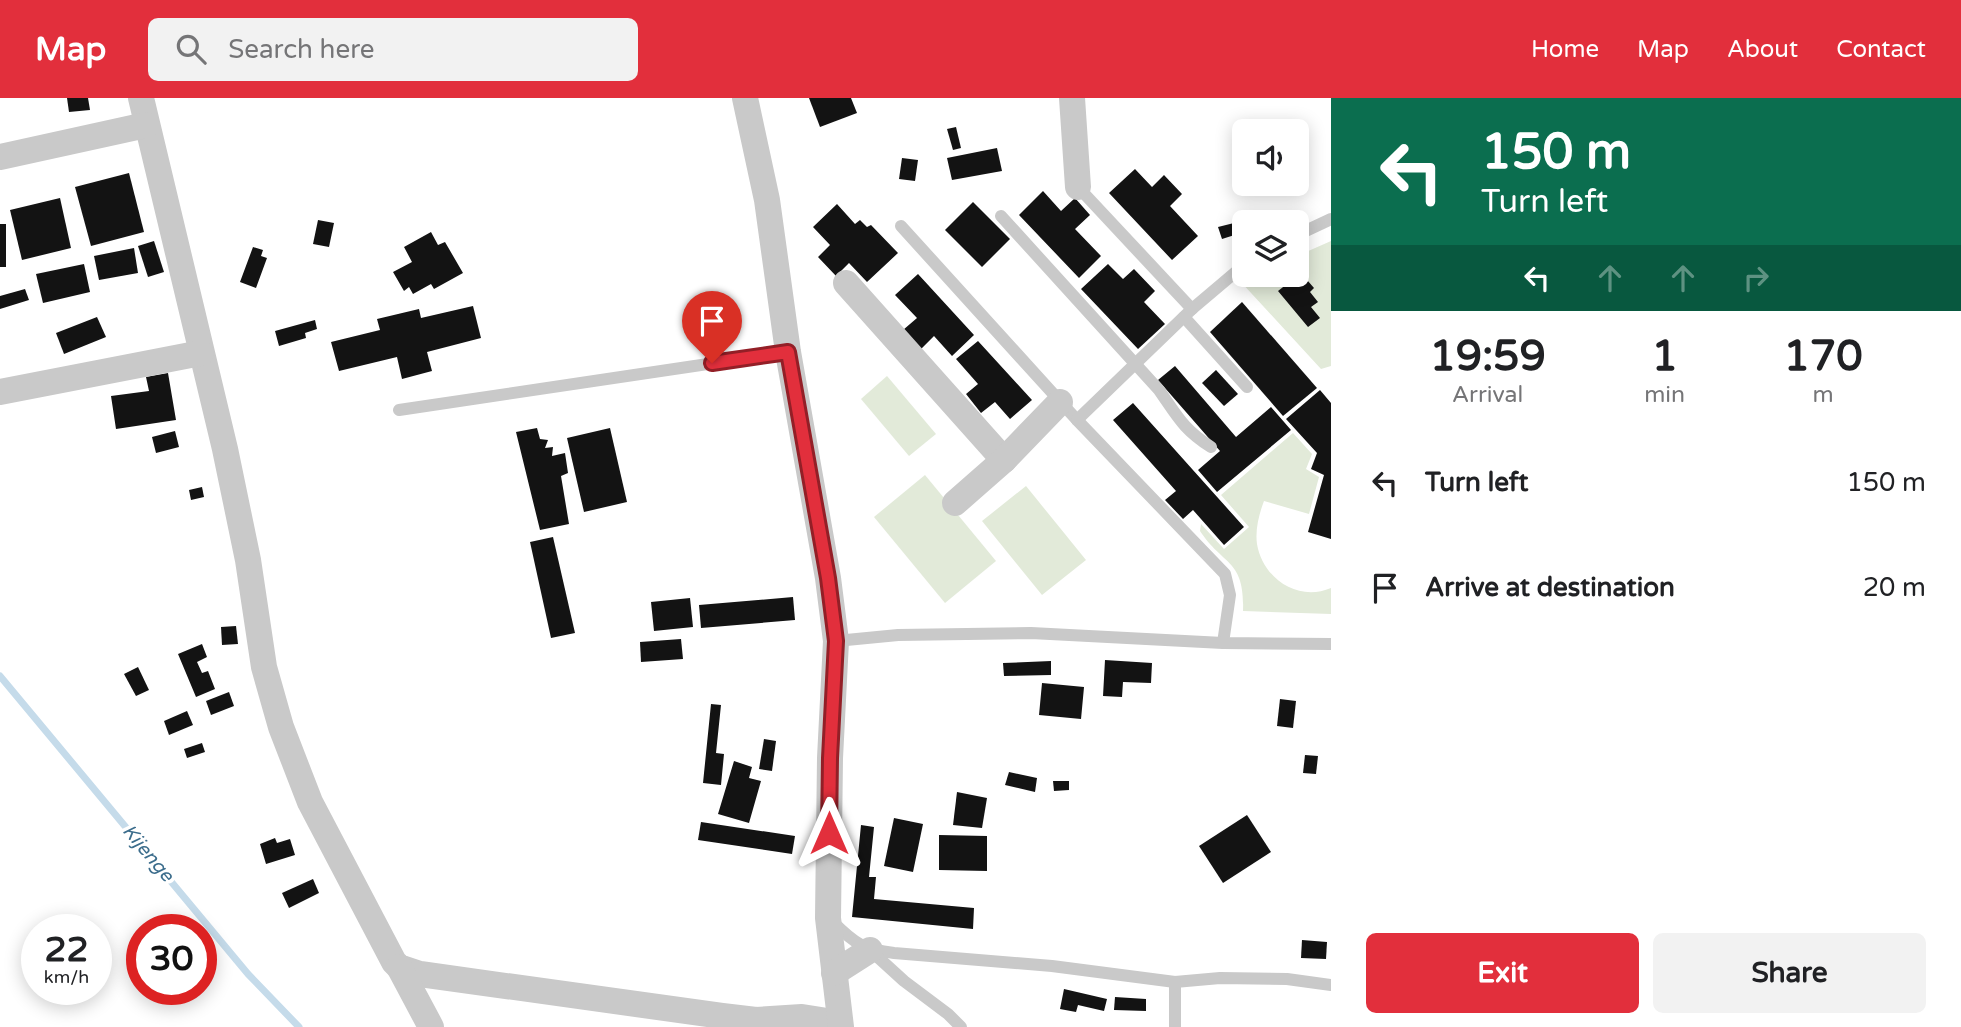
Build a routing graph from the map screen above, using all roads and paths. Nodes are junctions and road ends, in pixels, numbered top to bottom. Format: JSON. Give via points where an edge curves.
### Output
{"nodes":[{"id":1,"x":141,"y":98,"type":"edge"},
{"id":2,"x":745,"y":98,"type":"edge"},
{"id":3,"x":1072,"y":98,"type":"edge"},
{"id":4,"x":146,"y":125,"type":"junction"},
{"id":5,"x":0,"y":157,"type":"edge"},
{"id":6,"x":1078,"y":187,"type":"joint"},
{"id":7,"x":1001,"y":216,"type":"dead end"},
{"id":8,"x":1331,"y":219,"type":"edge"},
{"id":9,"x":901,"y":226,"type":"dead end"},
{"id":10,"x":1309,"y":229,"type":"edge"},
{"id":11,"x":1232,"y":275,"type":"edge"},
{"id":12,"x":846,"y":283,"type":"dead end"},
{"id":13,"x":1188,"y":313,"type":"junction"},
{"id":14,"x":788,"y":352,"type":"junction"},
{"id":15,"x":201,"y":353,"type":"junction"},
{"id":16,"x":1135,"y":365,"type":"junction"},
{"id":17,"x":1247,"y":387,"type":"dead end"},
{"id":18,"x":0,"y":392,"type":"edge"},
{"id":19,"x":399,"y":410,"type":"dead end"},
{"id":20,"x":1068,"y":411,"type":"junction"},
{"id":21,"x":1211,"y":447,"type":"dead end"},
{"id":22,"x":1004,"y":460,"type":"junction"},
{"id":23,"x":956,"y":503,"type":"dead end"},
{"id":24,"x":836,"y":641,"type":"junction"},
{"id":25,"x":1223,"y":643,"type":"junction"},
{"id":26,"x":1331,"y":644,"type":"edge"},
{"id":27,"x":828,"y":918,"type":"junction"},
{"id":28,"x":870,"y":950,"type":"junction"},
{"id":29,"x":399,"y":967,"type":"junction"},
{"id":30,"x":834,"y":973,"type":"junction"},
{"id":31,"x":1175,"y":982,"type":"junction"},
{"id":32,"x":1331,"y":985,"type":"edge"},
{"id":33,"x":841,"y":1025,"type":"edge"},
{"id":34,"x":431,"y":1027,"type":"edge"},
{"id":35,"x":961,"y":1027,"type":"edge"},
{"id":36,"x":1175,"y":1027,"type":"edge"}],
"edges":[{"from":1,"to":4,"type":"street"},
{"from":2,"to":14,"type":"street","via":[[767,200]]},
{"from":3,"to":6,"type":"street"},
{"from":4,"to":5,"type":"street"},
{"from":4,"to":15,"type":"street"},
{"from":6,"to":13,"type":"lane"},
{"from":7,"to":16,"type":"lane"},
{"from":8,"to":10,"type":"lane"},
{"from":9,"to":20,"type":"lane"},
{"from":11,"to":13,"type":"lane"},
{"from":12,"to":22,"type":"street"},
{"from":13,"to":16,"type":"lane"},
{"from":13,"to":17,"type":"lane"},
{"from":14,"to":19,"type":"lane"},
{"from":14,"to":24,"type":"street"},
{"from":15,"to":18,"type":"street"},
{"from":15,"to":29,"type":"street","via":[[248,561],[264,667],[281,727],[310,802]]},
{"from":16,"to":20,"type":"lane"},
{"from":16,"to":21,"type":"lane","via":[[1159,390],[1180,423]]},
{"from":20,"to":22,"type":"street"},
{"from":20,"to":25,"type":"lane","via":[[1225,574],[1230,595]]},
{"from":22,"to":23,"type":"street"},
{"from":24,"to":25,"type":"lane","via":[[1031,633]]},
{"from":24,"to":27,"type":"street"},
{"from":25,"to":26,"type":"lane"},
{"from":27,"to":28,"type":"lane"},
{"from":27,"to":30,"type":"street"},
{"from":28,"to":30,"type":"street"},
{"from":28,"to":31,"type":"lane"},
{"from":28,"to":35,"type":"lane"},
{"from":29,"to":33,"type":"street","via":[[420,974],[722,1016],[757,1020],[802,1017]]},
{"from":29,"to":34,"type":"street"},
{"from":30,"to":33,"type":"street"},
{"from":31,"to":32,"type":"lane","via":[[1247,978]]},
{"from":31,"to":36,"type":"lane"}]}
